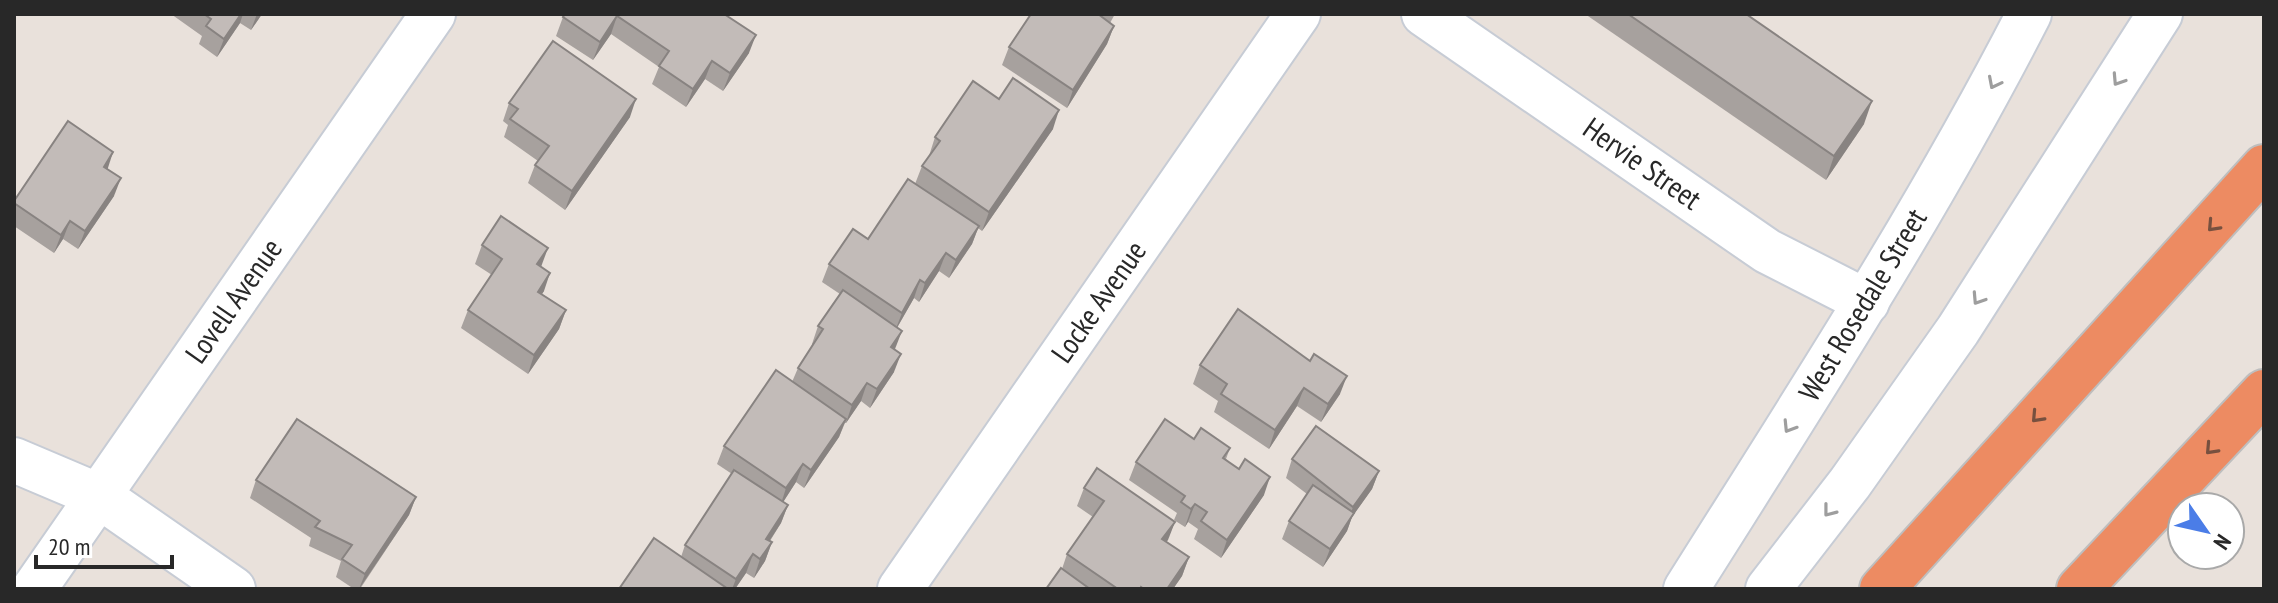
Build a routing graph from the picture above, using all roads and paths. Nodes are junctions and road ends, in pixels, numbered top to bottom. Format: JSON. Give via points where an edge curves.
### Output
{"nodes":[{"id":1,"x":433,"y":14,"type":"edge"},
{"id":2,"x":1298,"y":14,"type":"edge"},
{"id":3,"x":1424,"y":14,"type":"edge"},
{"id":4,"x":2029,"y":14,"type":"edge"},
{"id":5,"x":2160,"y":14,"type":"edge"},
{"id":6,"x":2264,"y":167,"type":"edge"},
{"id":7,"x":1867,"y":302,"type":"junction"},
{"id":8,"x":2264,"y":392,"type":"edge"},
{"id":9,"x":14,"y":460,"type":"edge"},
{"id":10,"x":99,"y":496,"type":"junction"},
{"id":11,"x":34,"y":589,"type":"edge"},
{"id":12,"x":233,"y":589,"type":"edge"},
{"id":13,"x":900,"y":589,"type":"edge"},
{"id":14,"x":1686,"y":589,"type":"edge"},
{"id":15,"x":1768,"y":589,"type":"edge"},
{"id":16,"x":1882,"y":589,"type":"edge"},
{"id":17,"x":2079,"y":589,"type":"edge"}],
"edges":[{"from":1,"to":10,"type":"street","name":"Lovell Avenue"},
{"from":2,"to":13,"type":"street","name":"Locke Avenue"},
{"from":3,"to":7,"type":"street","name":"Hervie Street","via":[[1767,251]]},
{"from":4,"to":7,"type":"street","name":"West Rosedale Street","one_way":true,"via":[[1973,124]]},
{"from":5,"to":15,"type":"street","one_way":true,"via":[[1958,330]]},
{"from":6,"to":16,"type":"highway","one_way":true},
{"from":7,"to":14,"type":"street","name":"West Rosedale Street","one_way":true},
{"from":8,"to":17,"type":"highway","one_way":true},
{"from":9,"to":10,"type":"street"},
{"from":10,"to":11,"type":"street","name":"Lovell Avenue"},
{"from":10,"to":12,"type":"street"}]}
